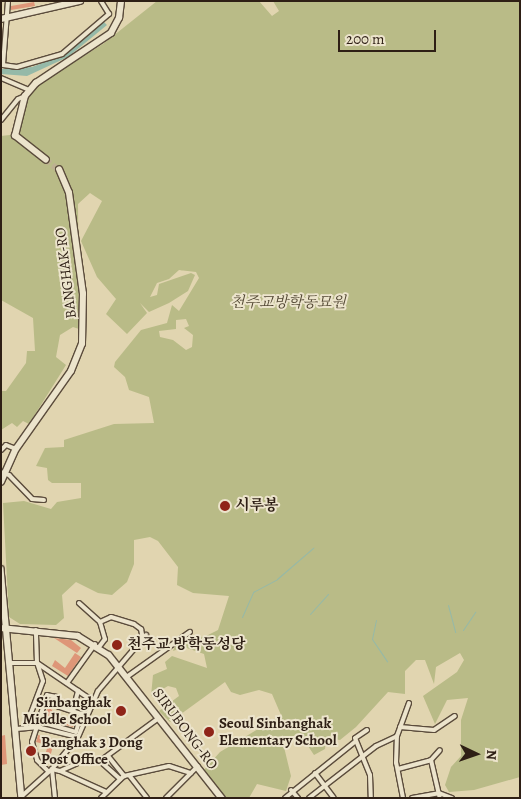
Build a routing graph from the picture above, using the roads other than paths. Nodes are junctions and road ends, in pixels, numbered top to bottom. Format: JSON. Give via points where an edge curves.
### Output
{"nodes":[{"id":1,"x":8,"y":1,"type":"edge"},
{"id":2,"x":51,"y":1,"type":"edge"},
{"id":3,"x":80,"y":1,"type":"edge"},
{"id":4,"x":101,"y":1,"type":"edge"},
{"id":5,"x":121,"y":1,"type":"edge"},
{"id":6,"x":49,"y":10,"type":"junction"},
{"id":7,"x":9,"y":17,"type":"junction"},
{"id":8,"x":1,"y":19,"type":"edge"},
{"id":9,"x":2,"y":65,"type":"edge"},
{"id":10,"x":1,"y":78,"type":"edge"},
{"id":11,"x":27,"y":93,"type":"junction"},
{"id":12,"x":1,"y":120,"type":"edge"},
{"id":13,"x":46,"y":160,"type":"tunnel mouth"},
{"id":14,"x":59,"y":170,"type":"tunnel mouth"},
{"id":15,"x":16,"y":449,"type":"junction"},
{"id":16,"x":1,"y":450,"type":"edge"},
{"id":17,"x":3,"y":472,"type":"edge"},
{"id":18,"x":1,"y":482,"type":"edge"},
{"id":19,"x":44,"y":500,"type":"dead end"},
{"id":20,"x":1,"y":569,"type":"edge"},
{"id":21,"x":79,"y":603,"type":"dead end"},
{"id":22,"x":100,"y":622,"type":"junction"},
{"id":23,"x":1,"y":628,"type":"edge"},
{"id":24,"x":8,"y":628,"type":"junction"},
{"id":25,"x":36,"y":630,"type":"junction"},
{"id":26,"x":190,"y":632,"type":"dead end"},
{"id":27,"x":97,"y":646,"type":"junction"},
{"id":28,"x":12,"y":663,"type":"junction"},
{"id":29,"x":37,"y":663,"type":"junction"},
{"id":30,"x":120,"y":666,"type":"junction"},
{"id":31,"x":128,"y":676,"type":"junction"},
{"id":32,"x":67,"y":683,"type":"junction"},
{"id":33,"x":78,"y":691,"type":"junction"},
{"id":34,"x":92,"y":700,"type":"junction"},
{"id":35,"x":409,"y":703,"type":"dead end"},
{"id":36,"x":73,"y":711,"type":"junction"},
{"id":37,"x":160,"y":716,"type":"junction"},
{"id":38,"x":455,"y":716,"type":"dead end"},
{"id":39,"x":41,"y":722,"type":"junction"},
{"id":40,"x":26,"y":726,"type":"junction"},
{"id":41,"x":38,"y":727,"type":"junction"},
{"id":42,"x":400,"y":727,"type":"junction"},
{"id":43,"x":16,"y":729,"type":"junction"},
{"id":44,"x":367,"y":730,"type":"dead end"},
{"id":45,"x":397,"y":736,"type":"junction"},
{"id":46,"x":78,"y":737,"type":"junction"},
{"id":47,"x":356,"y":741,"type":"junction"},
{"id":48,"x":440,"y":750,"type":"dead end"},
{"id":49,"x":108,"y":756,"type":"junction"},
{"id":50,"x":362,"y":757,"type":"junction"},
{"id":51,"x":431,"y":760,"type":"junction"},
{"id":52,"x":100,"y":761,"type":"junction"},
{"id":53,"x":198,"y":766,"type":"junction"},
{"id":54,"x":398,"y":769,"type":"junction"},
{"id":55,"x":50,"y":770,"type":"junction"},
{"id":56,"x":60,"y":771,"type":"junction"},
{"id":57,"x":191,"y":773,"type":"junction"},
{"id":58,"x":314,"y":773,"type":"junction"},
{"id":59,"x":129,"y":775,"type":"junction"},
{"id":60,"x":122,"y":777,"type":"junction"},
{"id":61,"x":325,"y":786,"type":"junction"},
{"id":62,"x":291,"y":790,"type":"junction"},
{"id":63,"x":106,"y":792,"type":"junction"},
{"id":64,"x":440,"y":796,"type":"edge"},
{"id":65,"x":21,"y":797,"type":"edge"},
{"id":66,"x":55,"y":798,"type":"edge"},
{"id":67,"x":101,"y":798,"type":"edge"},
{"id":68,"x":147,"y":798,"type":"edge"},
{"id":69,"x":166,"y":798,"type":"edge"},
{"id":70,"x":222,"y":798,"type":"edge"},
{"id":71,"x":285,"y":798,"type":"edge"},
{"id":72,"x":298,"y":798,"type":"edge"},
{"id":73,"x":309,"y":798,"type":"edge"},
{"id":74,"x":334,"y":798,"type":"edge"},
{"id":75,"x":371,"y":798,"type":"edge"},
{"id":76,"x":403,"y":798,"type":"edge"},
{"id":77,"x":412,"y":798,"type":"edge"},
{"id":78,"x":452,"y":798,"type":"edge"}],
"edges":[{"from":1,"to":7,"type":"street"},
{"from":2,"to":6,"type":"street"},
{"from":3,"to":6,"type":"main road"},
{"from":4,"to":9,"type":"street","via":[[109,14],[62,54],[24,66]]},
{"from":5,"to":11,"type":"main road","via":[[119,18],[111,33]]},
{"from":6,"to":7,"type":"main road"},
{"from":7,"to":8,"type":"main road"},
{"from":7,"to":9,"type":"street","via":[[4,25]]},
{"from":10,"to":11,"type":"street"},
{"from":11,"to":12,"type":"street"},
{"from":11,"to":13,"type":"main road","via":[[15,136]]},
{"from":14,"to":15,"type":"main road","name":"BANGHAK-RO","via":[[69,193],[83,294],[82,344],[71,371]]},
{"from":15,"to":16,"type":"street","via":[[6,445]]},
{"from":15,"to":17,"type":"main road","name":"BANGHAK-RO"},
{"from":17,"to":18,"type":"main road","name":"BANGHAK-RO"},
{"from":17,"to":19,"type":"street","via":[[32,499]]},
{"from":20,"to":24,"type":"main road"},
{"from":21,"to":22,"type":"street"},
{"from":22,"to":27,"type":"street","via":[[105,639]]},
{"from":22,"to":30,"type":"street","via":[[111,617],[141,629],[144,637]]},
{"from":23,"to":24,"type":"main road","name":"SIRUBONG-RO"},
{"from":24,"to":25,"type":"main road","name":"SIRUBONG-RO"},
{"from":24,"to":28,"type":"main road"},
{"from":25,"to":27,"type":"main road","name":"SIRUBONG-RO","via":[[78,636]]},
{"from":25,"to":29,"type":"street"},
{"from":26,"to":31,"type":"street"},
{"from":27,"to":30,"type":"main road","name":"SIRUBONG-RO"},
{"from":27,"to":32,"type":"street"},
{"from":28,"to":29,"type":"street"},
{"from":28,"to":43,"type":"main road"},
{"from":29,"to":32,"type":"street"},
{"from":29,"to":40,"type":"street","via":[[42,690]]},
{"from":30,"to":31,"type":"main road","name":"SIRUBONG-RO"},
{"from":30,"to":34,"type":"street"},
{"from":31,"to":37,"type":"main road","name":"SIRUBONG-RO"},
{"from":32,"to":33,"type":"street"},
{"from":33,"to":34,"type":"street"},
{"from":33,"to":36,"type":"street"},
{"from":34,"to":46,"type":"street"},
{"from":35,"to":42,"type":"street"},
{"from":36,"to":39,"type":"street","via":[[59,707],[57,697],[47,695]]},
{"from":36,"to":39,"type":"street","via":[[82,714],[76,732]]},
{"from":37,"to":49,"type":"street"},
{"from":37,"to":53,"type":"main road","name":"SIRUBONG-RO"},
{"from":38,"to":42,"type":"street","via":[[434,730]]},
{"from":39,"to":41,"type":"street"},
{"from":40,"to":41,"type":"street"},
{"from":40,"to":43,"type":"street"},
{"from":41,"to":46,"type":"street"},
{"from":41,"to":55,"type":"street","via":[[32,742],[37,760]]},
{"from":42,"to":45,"type":"street"},
{"from":43,"to":65,"type":"main road"},
{"from":44,"to":47,"type":"street","via":[[356,735]]},
{"from":45,"to":50,"type":"street"},
{"from":45,"to":54,"type":"street"},
{"from":46,"to":55,"type":"street"},
{"from":47,"to":50,"type":"street"},
{"from":47,"to":58,"type":"street","via":[[349,750]]},
{"from":48,"to":51,"type":"street"},
{"from":49,"to":52,"type":"street"},
{"from":49,"to":60,"type":"street"},
{"from":50,"to":61,"type":"street"},
{"from":50,"to":75,"type":"street","via":[[372,785]]},
{"from":51,"to":54,"type":"street"},
{"from":51,"to":64,"type":"street"},
{"from":52,"to":56,"type":"street","via":[[89,758]]},
{"from":52,"to":60,"type":"street"},
{"from":53,"to":57,"type":"street"},
{"from":53,"to":70,"type":"main road","name":"SIRUBONG-RO"},
{"from":54,"to":76,"type":"street"},
{"from":55,"to":56,"type":"street"},
{"from":55,"to":65,"type":"street"},
{"from":55,"to":66,"type":"street"},
{"from":56,"to":63,"type":"street"},
{"from":57,"to":59,"type":"street","via":[[169,766]]},
{"from":57,"to":69,"type":"street"},
{"from":58,"to":61,"type":"street"},
{"from":58,"to":62,"type":"street"},
{"from":59,"to":60,"type":"street"},
{"from":59,"to":68,"type":"street"},
{"from":60,"to":63,"type":"street"},
{"from":61,"to":73,"type":"street"},
{"from":61,"to":74,"type":"street"},
{"from":62,"to":71,"type":"street"},
{"from":62,"to":72,"type":"street"},
{"from":63,"to":67,"type":"street"},
{"from":64,"to":77,"type":"street"},
{"from":64,"to":78,"type":"street"}]}
